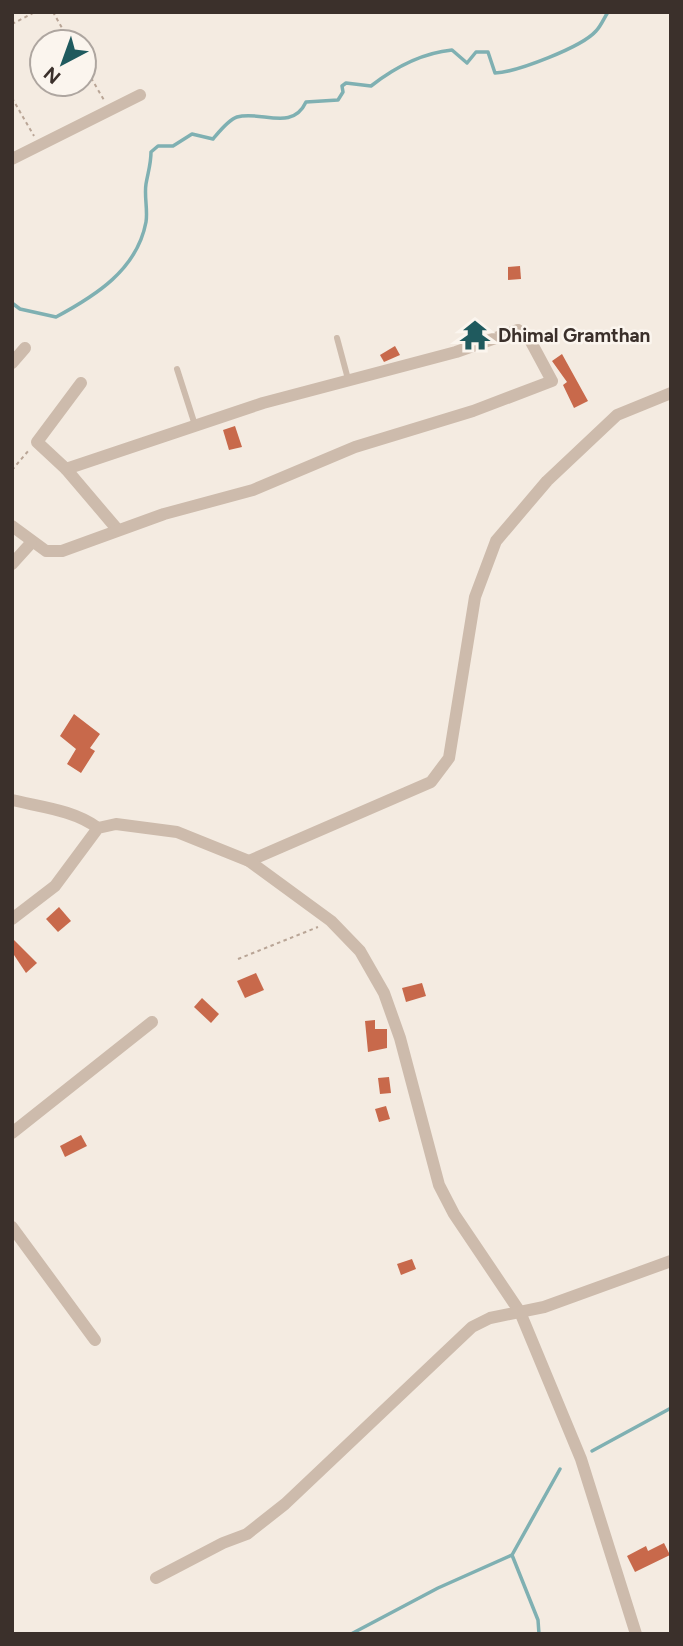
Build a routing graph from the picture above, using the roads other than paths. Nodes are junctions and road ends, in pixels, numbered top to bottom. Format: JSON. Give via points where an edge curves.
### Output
{"nodes":[{"id":1,"x":140,"y":95,"type":"dead end"},
{"id":2,"x":12,"y":159,"type":"edge"},
{"id":3,"x":337,"y":338,"type":"dead end"},
{"id":4,"x":25,"y":348,"type":"dead end"},
{"id":5,"x":12,"y":363,"type":"edge"},
{"id":6,"x":177,"y":369,"type":"dead end"},
{"id":7,"x":349,"y":381,"type":"junction"},
{"id":8,"x":81,"y":383,"type":"dead end"},
{"id":9,"x":671,"y":393,"type":"edge"},
{"id":10,"x":195,"y":425,"type":"junction"},
{"id":11,"x":66,"y":469,"type":"junction"},
{"id":12,"x":12,"y":526,"type":"edge"},
{"id":13,"x":117,"y":530,"type":"junction"},
{"id":14,"x":31,"y":543,"type":"junction"},
{"id":15,"x":12,"y":564,"type":"edge"},
{"id":16,"x":12,"y":800,"type":"edge"},
{"id":17,"x":98,"y":828,"type":"junction"},
{"id":18,"x":249,"y":861,"type":"junction"},
{"id":19,"x":12,"y":919,"type":"edge"},
{"id":20,"x":152,"y":1022,"type":"dead end"},
{"id":21,"x":12,"y":1133,"type":"edge"},
{"id":22,"x":12,"y":1227,"type":"edge"},
{"id":23,"x":671,"y":1261,"type":"edge"},
{"id":24,"x":520,"y":1312,"type":"junction"},
{"id":25,"x":95,"y":1340,"type":"dead end"},
{"id":26,"x":156,"y":1578,"type":"dead end"},
{"id":27,"x":636,"y":1634,"type":"edge"}],
"edges":[{"from":1,"to":2,"type":"street"},
{"from":3,"to":7,"type":"lane"},
{"from":4,"to":5,"type":"street"},
{"from":6,"to":10,"type":"lane"},
{"from":7,"to":10,"type":"street"},
{"from":7,"to":13,"type":"street","via":[[519,330],[530,340],[552,381],[355,447],[253,491]]},
{"from":8,"to":11,"type":"street","via":[[37,442]]},
{"from":9,"to":18,"type":"street","via":[[617,415],[565,463],[496,541],[475,597],[450,758],[431,782]]},
{"from":10,"to":11,"type":"street"},
{"from":11,"to":13,"type":"street"},
{"from":12,"to":14,"type":"street"},
{"from":13,"to":14,"type":"street","via":[[62,551],[46,551]]},
{"from":14,"to":15,"type":"street"},
{"from":16,"to":17,"type":"street","via":[[65,812]]},
{"from":17,"to":18,"type":"street","via":[[116,824],[177,832]]},
{"from":17,"to":19,"type":"street","via":[[55,886]]},
{"from":18,"to":24,"type":"street","via":[[331,921],[360,951],[384,993],[412,1074],[439,1185]]},
{"from":20,"to":21,"type":"street"},
{"from":22,"to":25,"type":"street"},
{"from":23,"to":24,"type":"street"},
{"from":24,"to":26,"type":"street","via":[[472,1327],[285,1504],[247,1534]]},
{"from":24,"to":27,"type":"street","via":[[581,1460]]}]}
